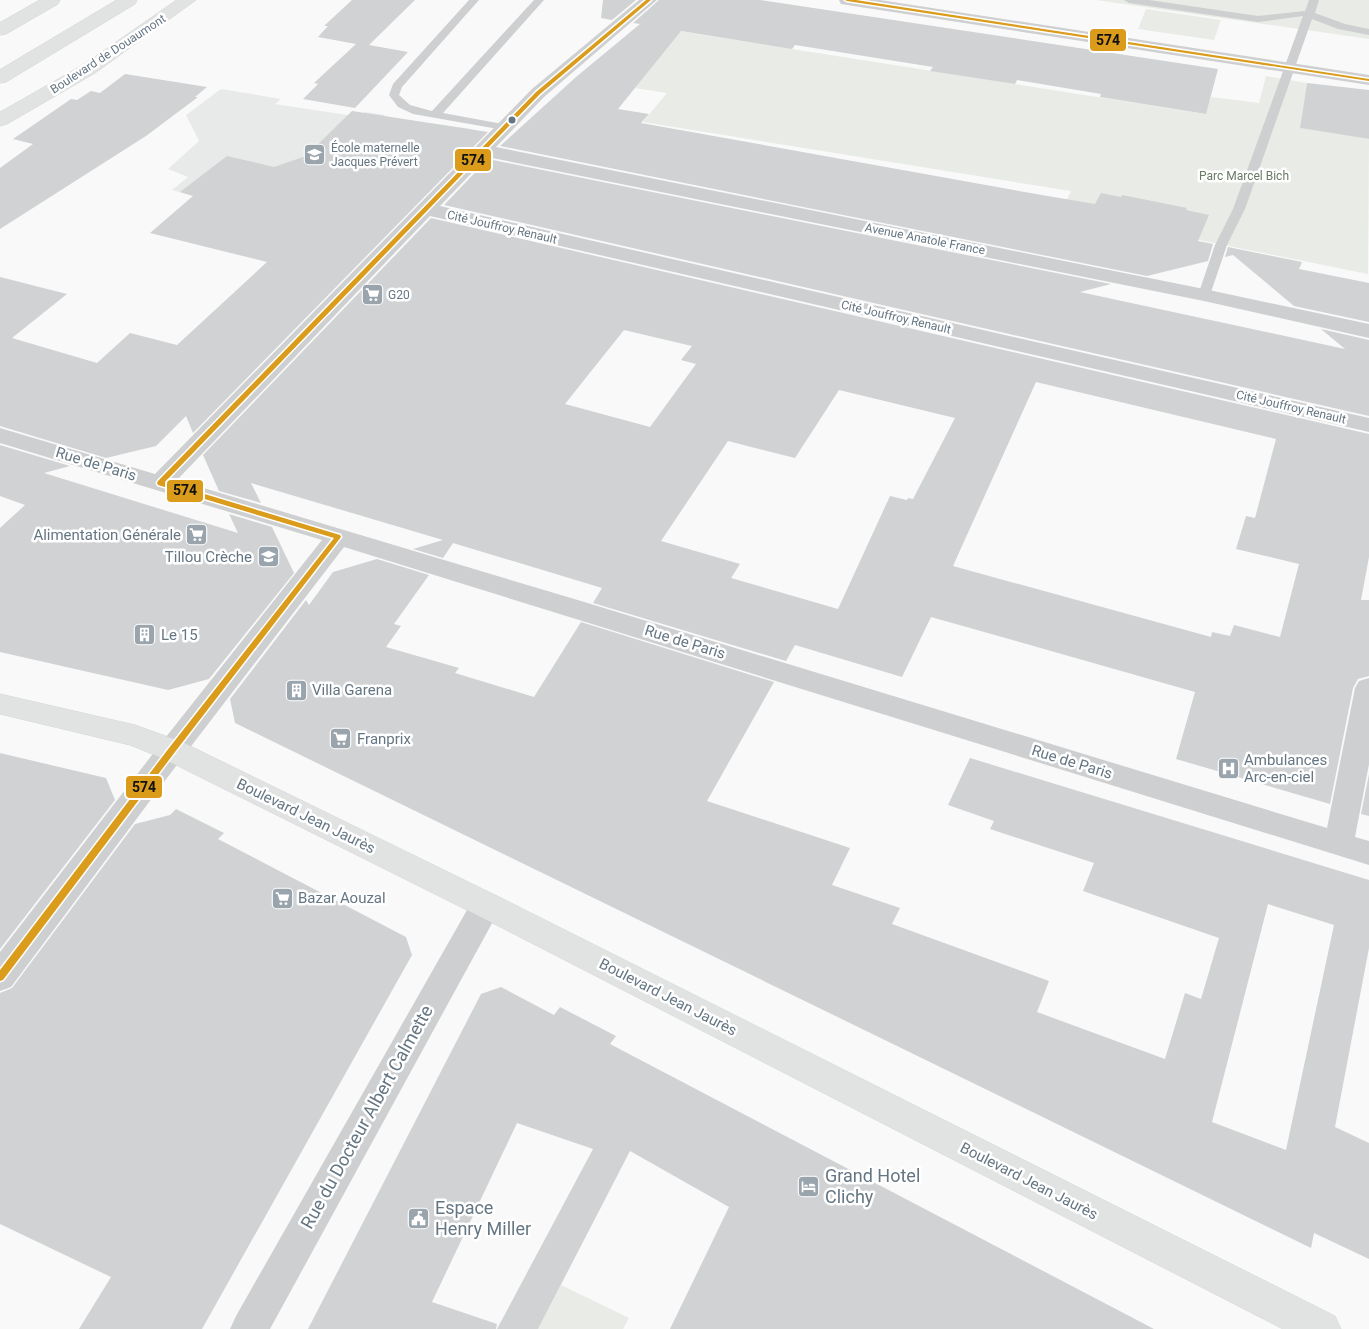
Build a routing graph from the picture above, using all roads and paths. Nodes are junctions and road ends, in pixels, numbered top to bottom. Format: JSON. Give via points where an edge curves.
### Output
{"nodes":[{"id":1,"x":52,"y":0,"type":"edge"},
{"id":2,"x":129,"y":0,"type":"edge"},
{"id":3,"x":188,"y":0,"type":"edge"},
{"id":4,"x":474,"y":0,"type":"edge"},
{"id":5,"x":539,"y":0,"type":"edge"},
{"id":6,"x":649,"y":0,"type":"edge"},
{"id":7,"x":847,"y":0,"type":"edge"},
{"id":8,"x":1129,"y":0,"type":"edge"},
{"id":9,"x":1314,"y":0,"type":"edge"},
{"id":10,"x":1309,"y":14,"type":"junction"},
{"id":11,"x":2,"y":29,"type":"edge"},
{"id":12,"x":1369,"y":32,"type":"edge"},
{"id":13,"x":1290,"y":68,"type":"junction"},
{"id":14,"x":0,"y":78,"type":"edge"},
{"id":15,"x":1369,"y":80,"type":"edge"},
{"id":16,"x":434,"y":116,"type":"junction"},
{"id":17,"x":0,"y":120,"type":"edge"},
{"id":18,"x":504,"y":127,"type":"junction"},
{"id":19,"x":482,"y":150,"type":"junction"},
{"id":20,"x":424,"y":208,"type":"junction"},
{"id":21,"x":1204,"y":295,"type":"junction"},
{"id":22,"x":1369,"y":331,"type":"edge"},
{"id":23,"x":1369,"y":425,"type":"edge"},
{"id":24,"x":0,"y":435,"type":"edge"},
{"id":25,"x":160,"y":483,"type":"junction"},
{"id":26,"x":338,"y":536,"type":"junction"},
{"id":27,"x":1369,"y":688,"type":"edge"},
{"id":28,"x":0,"y":704,"type":"edge"},
{"id":29,"x":172,"y":750,"type":"junction"},
{"id":30,"x":1339,"y":844,"type":"junction"},
{"id":31,"x":1369,"y":854,"type":"edge"},
{"id":32,"x":486,"y":905,"type":"junction"},
{"id":33,"x":0,"y":977,"type":"edge"},
{"id":34,"x":248,"y":1329,"type":"edge"},
{"id":35,"x":1322,"y":1329,"type":"edge"}],
"edges":[{"from":1,"to":11,"type":"main road"},
{"from":2,"to":14,"type":"main road"},
{"from":3,"to":17,"type":"main road","name":"Boulevard de Douaumont","via":[[89,69]]},
{"from":4,"to":16,"type":"lane","via":[[396,86],[394,95],[398,104],[411,111]]},
{"from":5,"to":16,"type":"lane"},
{"from":6,"to":18,"type":"street","via":[[538,93]]},
{"from":7,"to":13,"type":"street"},
{"from":8,"to":10,"type":"lane","via":[[1258,18]]},
{"from":9,"to":10,"type":"lane"},
{"from":10,"to":12,"type":"lane","via":[[1342,27]]},
{"from":10,"to":13,"type":"lane"},
{"from":13,"to":15,"type":"street"},
{"from":13,"to":21,"type":"lane"},
{"from":16,"to":18,"type":"lane"},
{"from":18,"to":19,"type":"street"},
{"from":19,"to":20,"type":"street"},
{"from":19,"to":21,"type":"street","name":"Avenue Anatole France"},
{"from":20,"to":23,"type":"street","name":"Cité Jouffroy Renault"},
{"from":20,"to":25,"type":"street"},
{"from":21,"to":22,"type":"street","name":"Avenue Anatole France"},
{"from":24,"to":25,"type":"street","name":"Rue de Paris"},
{"from":25,"to":26,"type":"street","name":"Rue de Paris"},
{"from":26,"to":29,"type":"street"},
{"from":26,"to":30,"type":"street","name":"Rue de Paris"},
{"from":27,"to":30,"type":"street"},
{"from":28,"to":29,"type":"main road","name":"Boulevard Jean Jaurès","via":[[135,736]]},
{"from":29,"to":32,"type":"main road","name":"Boulevard Jean Jaurès"},
{"from":29,"to":33,"type":"street"},
{"from":30,"to":31,"type":"street","name":"Rue de Paris"},
{"from":32,"to":34,"type":"street","name":"Rue du Docteur Albert Calmette"},
{"from":32,"to":35,"type":"main road","name":"Boulevard Jean Jaurès"}]}
